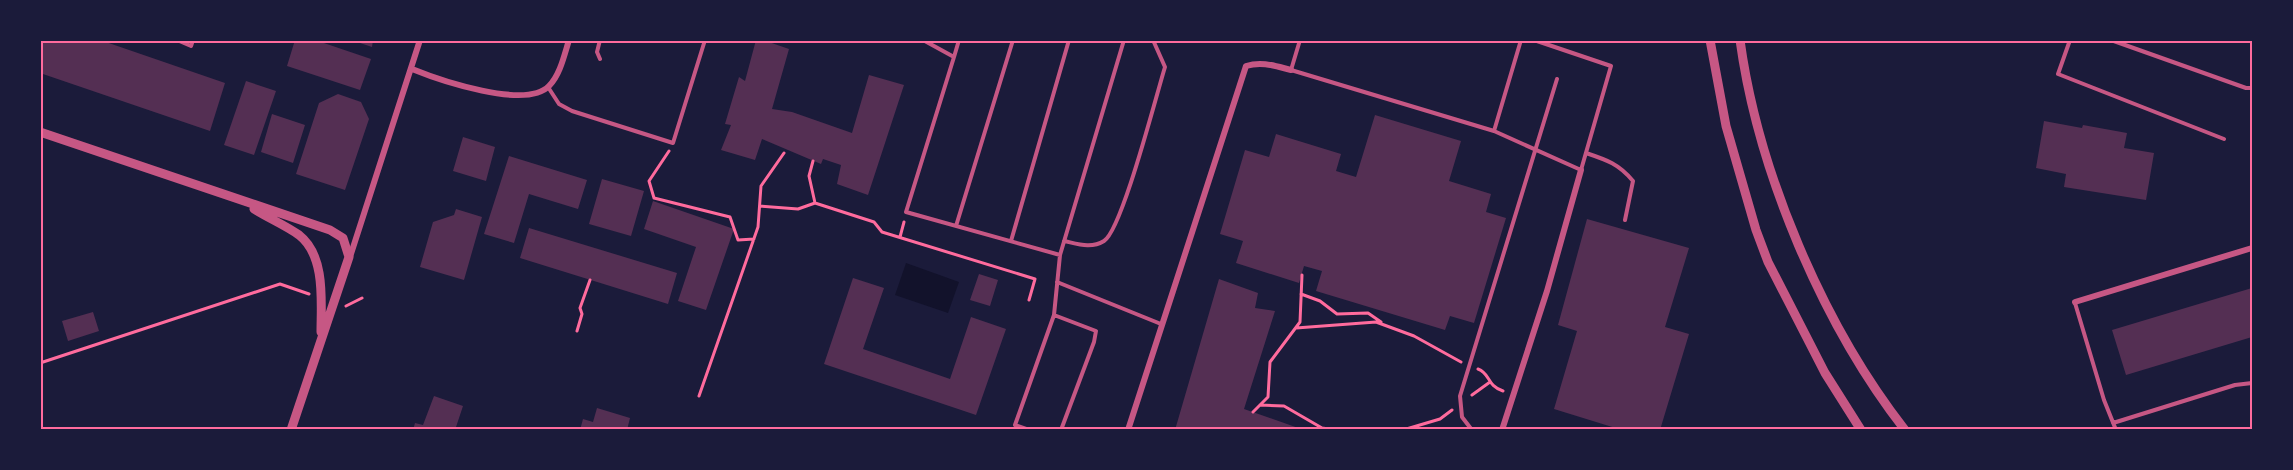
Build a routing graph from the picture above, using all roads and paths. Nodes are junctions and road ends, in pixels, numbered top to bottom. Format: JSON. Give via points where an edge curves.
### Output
{"nodes":[{"id":1,"x":177,"y":40,"type":"edge"},
{"id":2,"x":193,"y":40,"type":"edge"},
{"id":3,"x":420,"y":40,"type":"edge"},
{"id":4,"x":570,"y":40,"type":"edge"},
{"id":5,"x":600,"y":40,"type":"edge"},
{"id":6,"x":705,"y":40,"type":"edge"},
{"id":7,"x":923,"y":40,"type":"edge"},
{"id":8,"x":959,"y":40,"type":"edge"},
{"id":9,"x":1013,"y":40,"type":"edge"},
{"id":10,"x":1069,"y":40,"type":"edge"},
{"id":11,"x":1124,"y":40,"type":"edge"},
{"id":12,"x":1153,"y":40,"type":"edge"},
{"id":13,"x":1300,"y":40,"type":"edge"},
{"id":14,"x":1521,"y":40,"type":"edge"},
{"id":15,"x":1534,"y":40,"type":"edge"},
{"id":16,"x":1710,"y":40,"type":"edge"},
{"id":17,"x":1740,"y":40,"type":"edge"},
{"id":18,"x":2070,"y":40,"type":"edge"},
{"id":19,"x":2111,"y":40,"type":"edge"},
{"id":20,"x":954,"y":57,"type":"junction"},
{"id":21,"x":600,"y":59,"type":"dead end"},
{"id":22,"x":412,"y":69,"type":"junction"},
{"id":23,"x":1291,"y":70,"type":"junction"},
{"id":24,"x":1557,"y":79,"type":"dead end"},
{"id":25,"x":548,"y":87,"type":"junction"},
{"id":26,"x":2253,"y":88,"type":"edge"},
{"id":27,"x":1494,"y":131,"type":"junction"},
{"id":28,"x":40,"y":132,"type":"edge"},
{"id":29,"x":2224,"y":139,"type":"dead end"},
{"id":30,"x":673,"y":143,"type":"junction"},
{"id":31,"x":1534,"y":149,"type":"junction"},
{"id":32,"x":784,"y":153,"type":"dead end"},
{"id":33,"x":1586,"y":153,"type":"junction"},
{"id":34,"x":813,"y":161,"type":"dead end"},
{"id":35,"x":1581,"y":170,"type":"junction"},
{"id":36,"x":236,"y":199,"type":"junction"},
{"id":37,"x":815,"y":203,"type":"junction"},
{"id":38,"x":760,"y":206,"type":"junction"},
{"id":39,"x":906,"y":212,"type":"junction"},
{"id":40,"x":1625,"y":220,"type":"dead end"},
{"id":41,"x":956,"y":226,"type":"junction"},
{"id":42,"x":900,"y":237,"type":"junction"},
{"id":43,"x":754,"y":239,"type":"junction"},
{"id":44,"x":1011,"y":241,"type":"junction"},
{"id":45,"x":1064,"y":241,"type":"junction"},
{"id":46,"x":2253,"y":248,"type":"edge"},
{"id":47,"x":1060,"y":255,"type":"junction"},
{"id":48,"x":349,"y":257,"type":"junction"},
{"id":49,"x":1302,"y":275,"type":"dead end"},
{"id":50,"x":590,"y":280,"type":"dead end"},
{"id":51,"x":1057,"y":282,"type":"junction"},
{"id":52,"x":1301,"y":294,"type":"junction"},
{"id":53,"x":362,"y":297,"type":"dead end"},
{"id":54,"x":321,"y":298,"type":"junction"},
{"id":55,"x":1029,"y":300,"type":"dead end"},
{"id":56,"x":2075,"y":302,"type":"joint"},
{"id":57,"x":333,"y":303,"type":"junction"},
{"id":58,"x":1054,"y":315,"type":"junction"},
{"id":59,"x":1161,"y":324,"type":"junction"},
{"id":60,"x":1386,"y":326,"type":"junction"},
{"id":61,"x":1296,"y":328,"type":"junction"},
{"id":62,"x":577,"y":331,"type":"dead end"},
{"id":63,"x":321,"y":343,"type":"junction"},
{"id":64,"x":40,"y":363,"type":"edge"},
{"id":65,"x":1470,"y":366,"type":"junction"},
{"id":66,"x":1490,"y":382,"type":"junction"},
{"id":67,"x":2253,"y":383,"type":"edge"},
{"id":68,"x":1513,"y":395,"type":"junction"},
{"id":69,"x":699,"y":396,"type":"dead end"},
{"id":70,"x":1460,"y":404,"type":"junction"},
{"id":71,"x":1260,"y":405,"type":"junction"},
{"id":72,"x":1253,"y":412,"type":"dead end"},
{"id":73,"x":2113,"y":423,"type":"junction"},
{"id":74,"x":291,"y":429,"type":"edge"},
{"id":75,"x":1029,"y":429,"type":"edge"},
{"id":76,"x":1060,"y":429,"type":"edge"},
{"id":77,"x":1128,"y":429,"type":"edge"},
{"id":78,"x":1335,"y":429,"type":"edge"},
{"id":79,"x":1403,"y":429,"type":"edge"},
{"id":80,"x":1472,"y":429,"type":"edge"},
{"id":81,"x":1502,"y":429,"type":"edge"},
{"id":82,"x":1861,"y":429,"type":"edge"},
{"id":83,"x":1905,"y":429,"type":"edge"},
{"id":84,"x":2116,"y":429,"type":"edge"}],
"edges":[{"from":1,"to":2,"type":"lane","via":[[191,46]]},
{"from":3,"to":22,"type":"street"},
{"from":4,"to":25,"type":"street"},
{"from":5,"to":21,"type":"lane"},
{"from":6,"to":30,"type":"lane"},
{"from":7,"to":20,"type":"lane"},
{"from":8,"to":20,"type":"lane"},
{"from":9,"to":41,"type":"lane"},
{"from":10,"to":44,"type":"lane"},
{"from":11,"to":45,"type":"lane"},
{"from":12,"to":45,"type":"lane","via":[[1165,67],[1120,217],[1106,240],[1092,247]]},
{"from":13,"to":23,"type":"lane"},
{"from":14,"to":27,"type":"lane"},
{"from":15,"to":33,"type":"lane","via":[[1611,66]]},
{"from":16,"to":82,"type":"street","via":[[1726,126],[1768,262],[1825,373]]},
{"from":17,"to":83,"type":"street","via":[[1767,163],[1785,212],[1818,287],[1865,373]]},
{"from":18,"to":29,"type":"lane","via":[[2058,74]]},
{"from":19,"to":26,"type":"lane"},
{"from":20,"to":39,"type":"lane"},
{"from":22,"to":25,"type":"street","via":[[474,90],[529,96]]},
{"from":22,"to":48,"type":"street"},
{"from":23,"to":27,"type":"lane"},
{"from":23,"to":59,"type":"street","via":[[1266,63],[1246,66]]},
{"from":24,"to":31,"type":"lane"},
{"from":25,"to":30,"type":"lane","via":[[559,104],[572,111]]},
{"from":27,"to":31,"type":"lane"},
{"from":28,"to":36,"type":"street"},
{"from":30,"to":43,"type":"path","via":[[649,181],[654,198],[730,217],[738,240]]},
{"from":31,"to":35,"type":"lane"},
{"from":31,"to":65,"type":"lane"},
{"from":32,"to":38,"type":"path","via":[[762,186]]},
{"from":33,"to":35,"type":"lane"},
{"from":33,"to":40,"type":"lane","via":[[1624,169],[1633,181]]},
{"from":34,"to":37,"type":"path","via":[[809,176]]},
{"from":35,"to":68,"type":"street"},
{"from":36,"to":48,"type":"street","via":[[330,230],[343,238]]},
{"from":36,"to":54,"type":"street","via":[[300,236],[314,257]]},
{"from":37,"to":38,"type":"path","via":[[798,209]]},
{"from":37,"to":42,"type":"path","via":[[874,222],[882,232]]},
{"from":38,"to":43,"type":"path"},
{"from":39,"to":41,"type":"lane"},
{"from":39,"to":42,"type":"path"},
{"from":41,"to":44,"type":"lane"},
{"from":42,"to":55,"type":"path","via":[[1035,279]]},
{"from":43,"to":69,"type":"path"},
{"from":44,"to":47,"type":"lane"},
{"from":45,"to":47,"type":"lane"},
{"from":46,"to":56,"type":"street"},
{"from":47,"to":51,"type":"lane"},
{"from":48,"to":57,"type":"street"},
{"from":49,"to":52,"type":"path"},
{"from":50,"to":62,"type":"path"},
{"from":51,"to":58,"type":"lane"},
{"from":51,"to":59,"type":"lane"},
{"from":52,"to":60,"type":"path","via":[[1320,301],[1337,314],[1368,313]]},
{"from":52,"to":61,"type":"path","via":[[1300,322]]},
{"from":53,"to":57,"type":"path","via":[[345,307]]},
{"from":54,"to":63,"type":"street"},
{"from":54,"to":64,"type":"path","via":[[280,284]]},
{"from":56,"to":73,"type":"lane"},
{"from":57,"to":63,"type":"street"},
{"from":58,"to":75,"type":"lane","via":[[1015,425]]},
{"from":58,"to":76,"type":"lane","via":[[1096,331]]},
{"from":59,"to":77,"type":"street"},
{"from":60,"to":61,"type":"path","via":[[1376,322]]},
{"from":60,"to":65,"type":"path","via":[[1414,336]]},
{"from":61,"to":71,"type":"path","via":[[1270,362],[1268,397]]},
{"from":63,"to":74,"type":"street"},
{"from":65,"to":66,"type":"path","via":[[1484,371]]},
{"from":65,"to":70,"type":"lane"},
{"from":66,"to":68,"type":"path"},
{"from":66,"to":70,"type":"path"},
{"from":67,"to":73,"type":"lane"},
{"from":68,"to":81,"type":"street"},
{"from":70,"to":79,"type":"path","via":[[1440,419]]},
{"from":70,"to":80,"type":"lane","via":[[1462,417]]},
{"from":71,"to":72,"type":"path"},
{"from":71,"to":78,"type":"path","via":[[1284,406],[1322,428]]},
{"from":73,"to":84,"type":"lane"}]}
